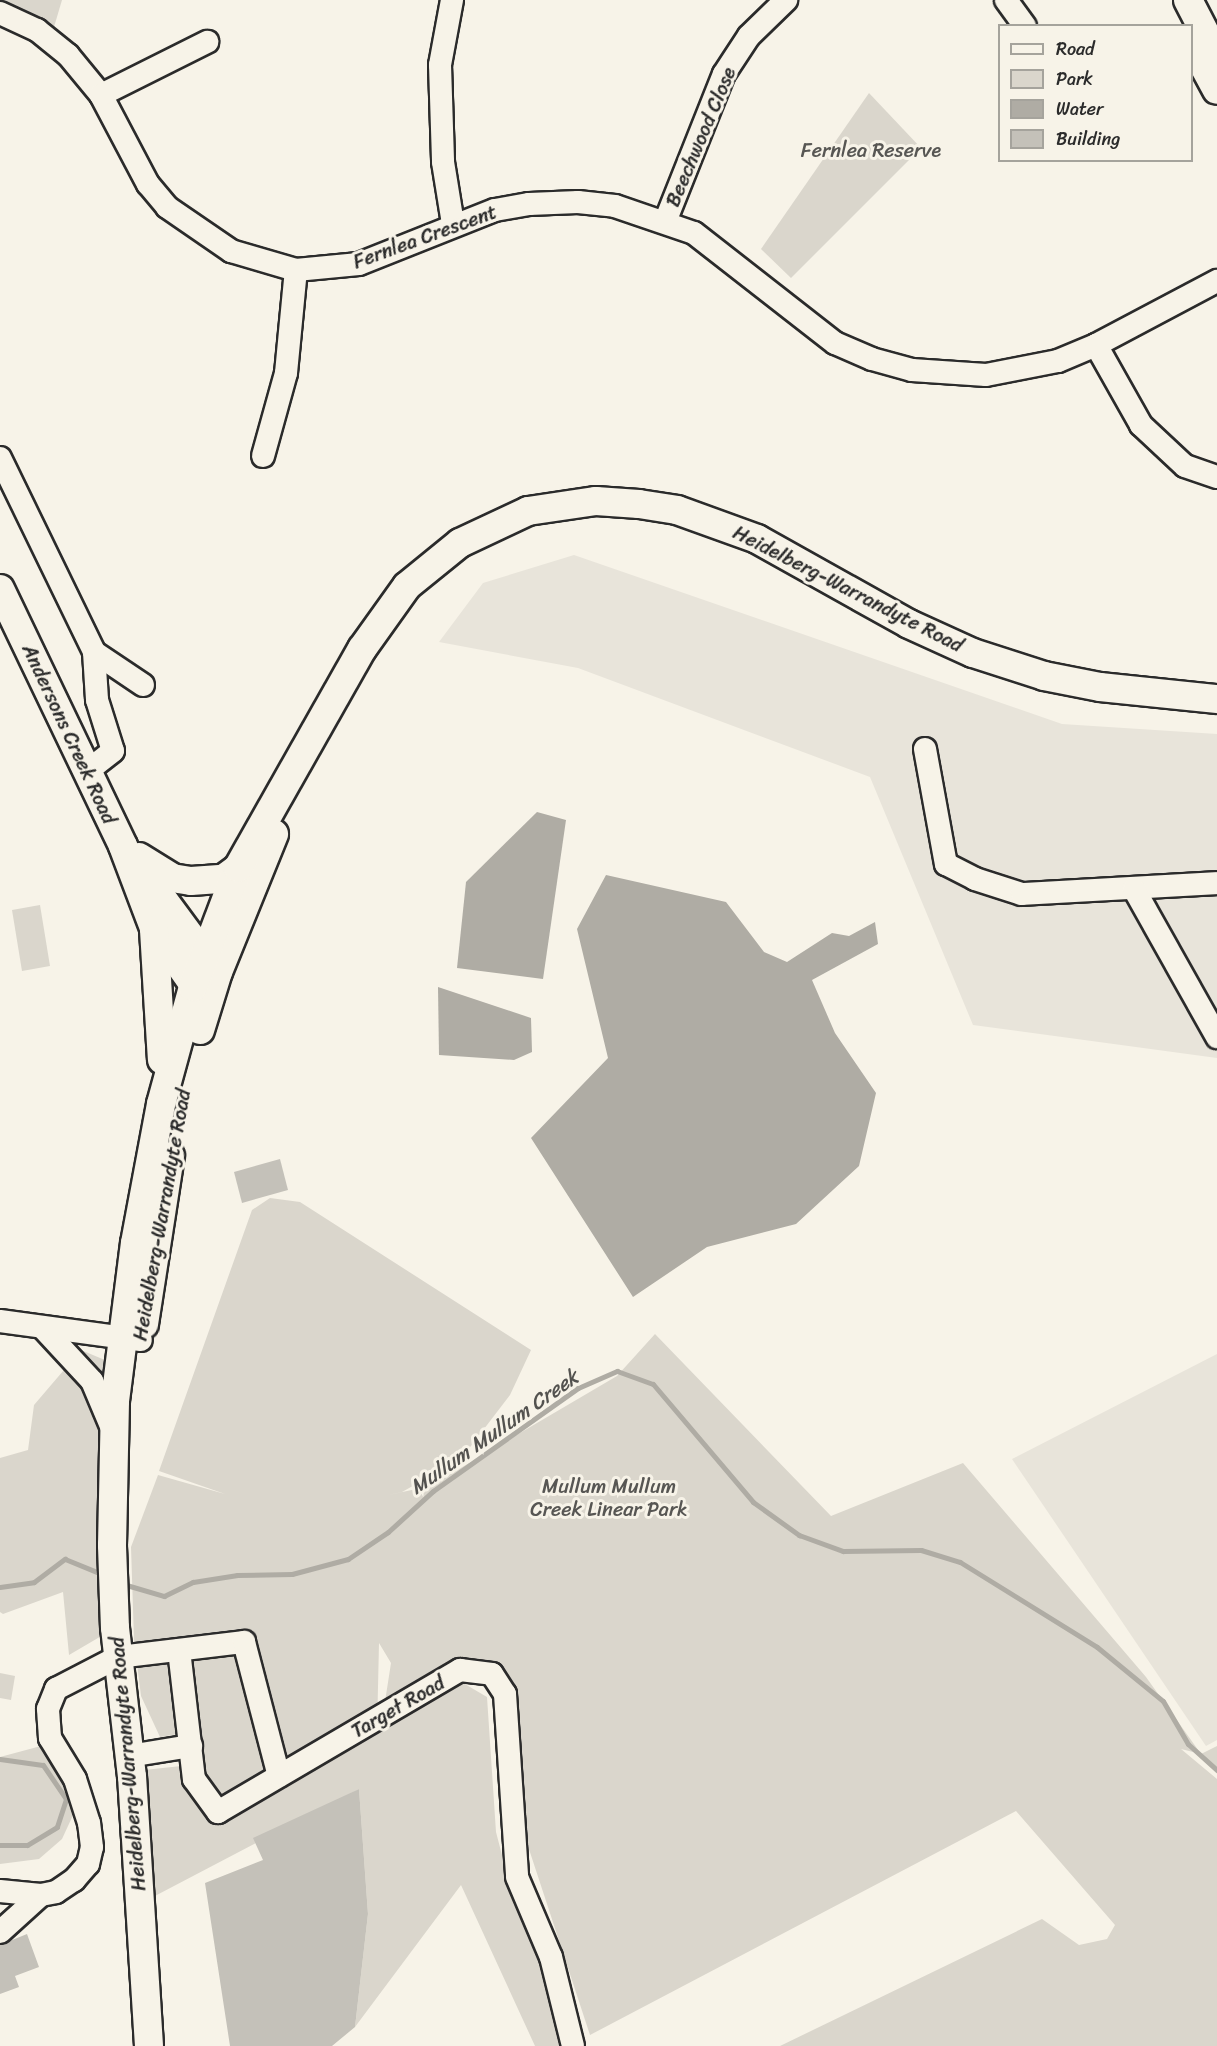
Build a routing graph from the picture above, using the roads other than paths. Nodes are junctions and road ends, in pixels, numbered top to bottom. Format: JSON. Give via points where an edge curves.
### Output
{"nodes":[{"id":1,"x":452,"y":0,"type":"edge"},
{"id":2,"x":786,"y":0,"type":"edge"},
{"id":3,"x":1006,"y":0,"type":"edge"},
{"id":4,"x":1167,"y":0,"type":"edge"},
{"id":5,"x":1188,"y":0,"type":"edge"},
{"id":6,"x":0,"y":13,"type":"edge"},
{"id":7,"x":1024,"y":24,"type":"edge"},
{"id":8,"x":1180,"y":24,"type":"edge"},
{"id":9,"x":207,"y":42,"type":"dead end"},
{"id":10,"x":1208,"y":42,"type":"edge"},
{"id":11,"x":1217,"y":90,"type":"edge"},
{"id":12,"x":100,"y":96,"type":"junction"},
{"id":13,"x":666,"y":222,"type":"junction"},
{"id":14,"x":453,"y":224,"type":"junction"},
{"id":15,"x":296,"y":270,"type":"junction"},
{"id":16,"x":1217,"y":281,"type":"edge"},
{"id":17,"x":1096,"y":345,"type":"junction"},
{"id":18,"x":263,"y":456,"type":"dead end"},
{"id":19,"x":0,"y":458,"type":"edge"},
{"id":20,"x":1217,"y":477,"type":"edge"},
{"id":21,"x":0,"y":589,"type":"edge"},
{"id":22,"x":94,"y":652,"type":"junction"},
{"id":23,"x":143,"y":685,"type":"dead end"},
{"id":24,"x":1217,"y":699,"type":"edge"},
{"id":25,"x":925,"y":748,"type":"dead end"},
{"id":26,"x":307,"y":752,"type":"junction"},
{"id":27,"x":87,"y":771,"type":"junction"},
{"id":28,"x":123,"y":846,"type":"junction"},
{"id":29,"x":238,"y":868,"type":"junction"},
{"id":30,"x":1217,"y":883,"type":"edge"},
{"id":31,"x":1134,"y":889,"type":"junction"},
{"id":32,"x":154,"y":928,"type":"junction"},
{"id":33,"x":210,"y":965,"type":"junction"},
{"id":34,"x":200,"y":995,"type":"junction"},
{"id":35,"x":1217,"y":1037,"type":"edge"},
{"id":36,"x":161,"y":1104,"type":"junction"},
{"id":37,"x":0,"y":1321,"type":"edge"},
{"id":38,"x":42,"y":1327,"type":"junction"},
{"id":39,"x":132,"y":1338,"type":"junction"},
{"id":40,"x":115,"y":1435,"type":"junction"},
{"id":41,"x":113,"y":1481,"type":"junction"},
{"id":42,"x":179,"y":1650,"type":"junction"},
{"id":43,"x":118,"y":1657,"type":"junction"},
{"id":44,"x":191,"y":1746,"type":"junction"},
{"id":45,"x":129,"y":1756,"type":"junction"},
{"id":46,"x":279,"y":1776,"type":"junction"},
{"id":47,"x":0,"y":1891,"type":"edge"},
{"id":48,"x":41,"y":1895,"type":"junction"},
{"id":49,"x":0,"y":1932,"type":"edge"},
{"id":50,"x":149,"y":2046,"type":"edge"},
{"id":51,"x":573,"y":2046,"type":"edge"}],
"edges":[{"from":1,"to":14,"type":"street","via":[[440,65],[443,162]]},
{"from":2,"to":13,"type":"street","name":"Beechwood Close","via":[[749,36],[724,74]]},
{"from":3,"to":7,"type":"street"},
{"from":4,"to":8,"type":"main road"},
{"from":5,"to":10,"type":"main road"},
{"from":6,"to":12,"type":"street","name":"Fernlea Crescent","via":[[37,30],[68,54]]},
{"from":9,"to":12,"type":"street"},
{"from":10,"to":11,"type":"main road"},
{"from":12,"to":15,"type":"street","name":"Fernlea Crescent","via":[[148,184],[167,207],[231,251]]},
{"from":13,"to":14,"type":"street","name":"Fernlea Crescent","via":[[615,206],[578,202],[529,204]]},
{"from":13,"to":17,"type":"street","name":"Fernlea Crescent","via":[[694,233],[835,343],[872,359],[912,370],[986,375],[1058,361]]},
{"from":14,"to":15,"type":"street","name":"Fernlea Crescent","via":[[359,264]]},
{"from":15,"to":18,"type":"street","via":[[286,373]]},
{"from":16,"to":17,"type":"street","name":"Fernlea Crescent"},
{"from":17,"to":20,"type":"street","via":[[1141,425],[1185,466]]},
{"from":19,"to":22,"type":"street"},
{"from":21,"to":27,"type":"main road","name":"Andersons Creek Road"},
{"from":22,"to":23,"type":"street"},
{"from":22,"to":27,"type":"street","via":[[97,700],[113,752]]},
{"from":24,"to":26,"type":"main road","name":"Heidelberg-Warrandyte Road","via":[[1100,687],[1044,676],[973,653],[909,624],[757,538],[677,510],[596,501],[528,511],[460,543],[432,563],[407,586],[362,649]]},
{"from":25,"to":31,"type":"street","via":[[946,864],[1022,894]]},
{"from":26,"to":29,"type":"main road","name":"Heidelberg-Warrandyte Road"},
{"from":26,"to":33,"type":"main road","name":"Heidelberg-Warrandyte Road"},
{"from":27,"to":28,"type":"main road","name":"Andersons Creek Road"},
{"from":28,"to":29,"type":"main road","via":[[171,878],[223,879]]},
{"from":28,"to":32,"type":"main road","name":"Andersons Creek Road"},
{"from":28,"to":33,"type":"main road","name":"Andersons Creek Road"},
{"from":29,"to":33,"type":"main road","name":"Heidelberg-Warrandyte Road"},
{"from":30,"to":31,"type":"street"},
{"from":31,"to":35,"type":"street"},
{"from":32,"to":34,"type":"main road","name":"Andersons Creek Road"},
{"from":32,"to":36,"type":"main road","via":[[153,957],[164,1037]]},
{"from":33,"to":34,"type":"main road","name":"Heidelberg-Warrandyte Road"},
{"from":34,"to":36,"type":"main road","name":"Heidelberg-Warrandyte Road"},
{"from":34,"to":39,"type":"main road","name":"Heidelberg-Warrandyte Road"},
{"from":36,"to":39,"type":"main road","name":"Heidelberg-Warrandyte Road","via":[[135,1243]]},
{"from":37,"to":38,"type":"street"},
{"from":38,"to":39,"type":"street"},
{"from":38,"to":40,"type":"street","via":[[92,1381]]},
{"from":39,"to":40,"type":"main road","name":"Heidelberg-Warrandyte Road"},
{"from":39,"to":41,"type":"main road","name":"Heidelberg-Warrandyte Road","via":[[129,1427]]},
{"from":40,"to":41,"type":"main road","name":"Heidelberg-Warrandyte Road"},
{"from":41,"to":43,"type":"main road","name":"Heidelberg-Warrandyte Road"},
{"from":42,"to":43,"type":"street"},
{"from":42,"to":44,"type":"street"},
{"from":42,"to":46,"type":"street","via":[[244,1642]]},
{"from":43,"to":45,"type":"main road","name":"Heidelberg-Warrandyte Road"},
{"from":43,"to":48,"type":"street","via":[[56,1689],[48,1709],[50,1738],[75,1779],[92,1847],[88,1864],[74,1880],[56,1892]]},
{"from":44,"to":45,"type":"street"},
{"from":44,"to":46,"type":"street","name":"Target Road","via":[[194,1779],[218,1812]]},
{"from":45,"to":50,"type":"main road","name":"Heidelberg-Warrandyte Road"},
{"from":46,"to":51,"type":"street","name":"Target Road","via":[[460,1670],[492,1674],[505,1695],[518,1877],[551,1957]]},
{"from":47,"to":48,"type":"street"},
{"from":48,"to":49,"type":"street"}]}
